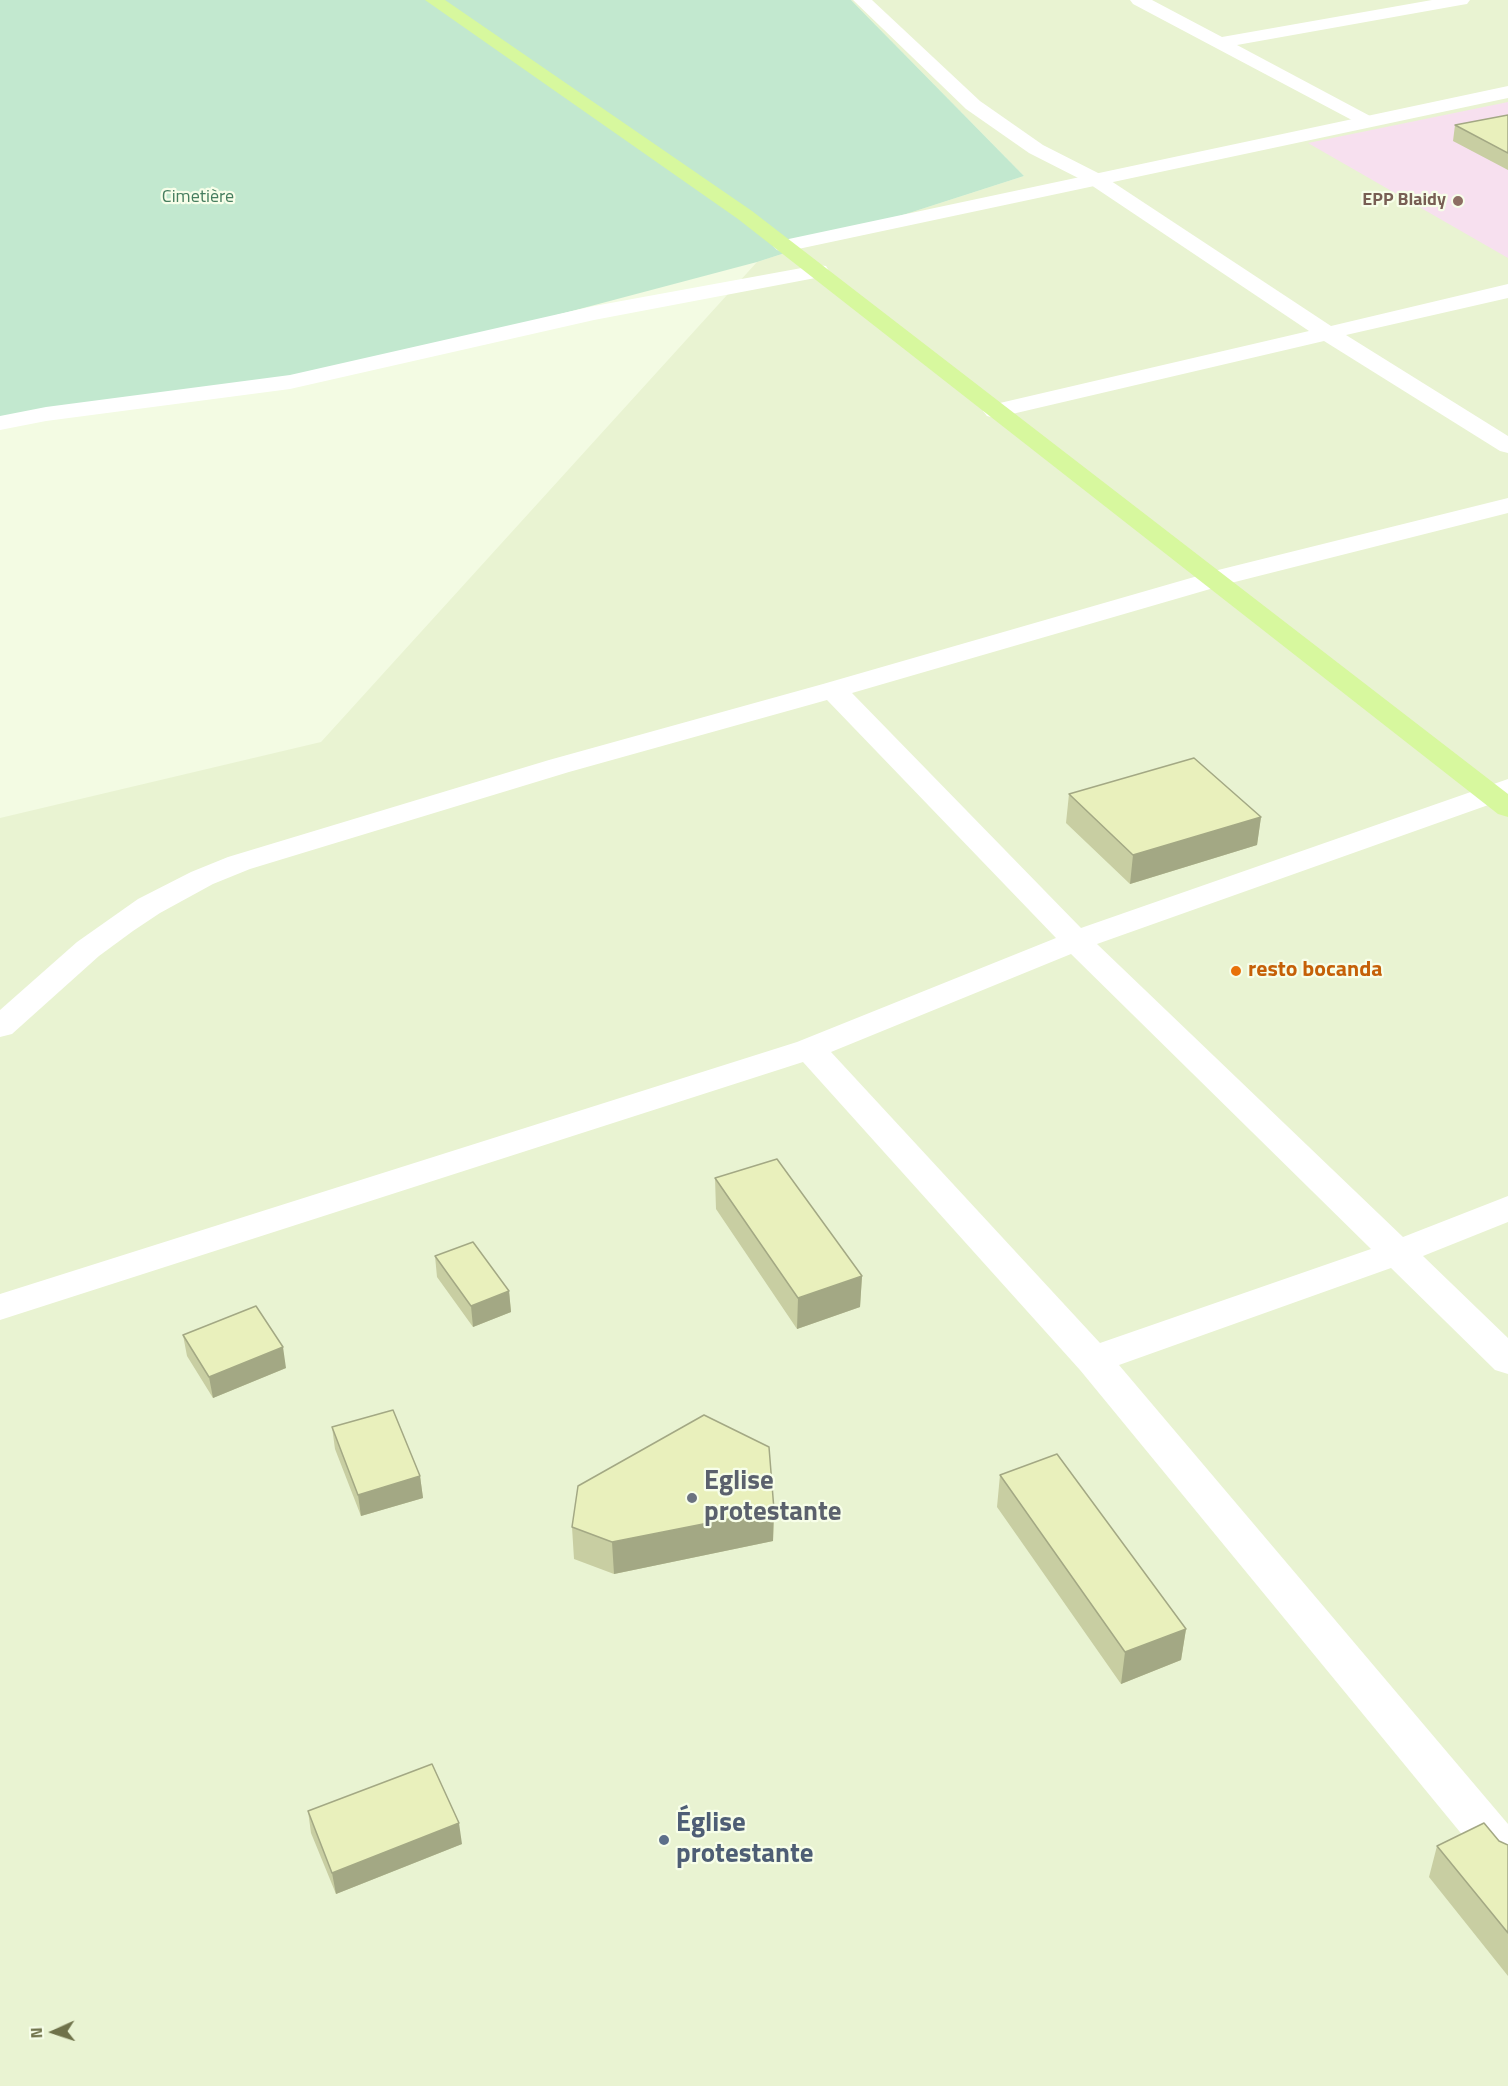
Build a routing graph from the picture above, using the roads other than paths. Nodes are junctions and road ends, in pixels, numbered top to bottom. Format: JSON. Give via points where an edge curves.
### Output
{"nodes":[{"id":1,"x":434,"y":0,"type":"edge"},
{"id":2,"x":862,"y":0,"type":"edge"},
{"id":3,"x":1139,"y":0,"type":"edge"},
{"id":4,"x":1461,"y":0,"type":"edge"},
{"id":5,"x":1220,"y":43,"type":"junction"},
{"id":6,"x":1508,"y":92,"type":"edge"},
{"id":7,"x":1365,"y":121,"type":"junction"},
{"id":8,"x":1095,"y":179,"type":"junction"},
{"id":9,"x":784,"y":246,"type":"junction"},
{"id":10,"x":818,"y":271,"type":"junction"},
{"id":11,"x":1504,"y":294,"type":"edge"},
{"id":12,"x":1327,"y":333,"type":"junction"},
{"id":13,"x":995,"y":411,"type":"junction"},
{"id":14,"x":0,"y":423,"type":"edge"},
{"id":15,"x":1508,"y":446,"type":"edge"},
{"id":16,"x":1508,"y":505,"type":"edge"},
{"id":17,"x":1215,"y":579,"type":"junction"},
{"id":18,"x":833,"y":690,"type":"junction"},
{"id":19,"x":1502,"y":796,"type":"edge"},
{"id":20,"x":1076,"y":941,"type":"junction"},
{"id":21,"x":0,"y":1026,"type":"edge"},
{"id":22,"x":808,"y":1049,"type":"junction"},
{"id":23,"x":1508,"y":1208,"type":"edge"},
{"id":24,"x":1397,"y":1253,"type":"junction"},
{"id":25,"x":0,"y":1307,"type":"edge"},
{"id":26,"x":1093,"y":1360,"type":"junction"},
{"id":27,"x":1508,"y":1360,"type":"edge"},
{"id":28,"x":1500,"y":1835,"type":"edge"}],
"edges":[{"from":1,"to":9,"type":"main road"},
{"from":2,"to":8,"type":"street","via":[[974,105],[1036,149]]},
{"from":3,"to":5,"type":"street"},
{"from":4,"to":5,"type":"street"},
{"from":5,"to":7,"type":"street"},
{"from":6,"to":7,"type":"street"},
{"from":7,"to":8,"type":"street"},
{"from":8,"to":9,"type":"street"},
{"from":8,"to":12,"type":"street"},
{"from":9,"to":10,"type":"main road"},
{"from":10,"to":13,"type":"main road"},
{"from":10,"to":14,"type":"street","via":[[594,313],[290,382]]},
{"from":11,"to":12,"type":"street"},
{"from":12,"to":13,"type":"street"},
{"from":12,"to":15,"type":"street"},
{"from":13,"to":17,"type":"main road"},
{"from":16,"to":17,"type":"street"},
{"from":17,"to":18,"type":"street"},
{"from":17,"to":19,"type":"main road"},
{"from":18,"to":20,"type":"street"},
{"from":18,"to":21,"type":"street","via":[[548,769],[288,847],[202,878],[149,906],[88,949]]},
{"from":19,"to":20,"type":"street"},
{"from":20,"to":22,"type":"street"},
{"from":20,"to":24,"type":"street"},
{"from":22,"to":25,"type":"street"},
{"from":22,"to":26,"type":"street"},
{"from":23,"to":24,"type":"street"},
{"from":24,"to":26,"type":"street"},
{"from":24,"to":27,"type":"street"},
{"from":26,"to":28,"type":"street"}]}
